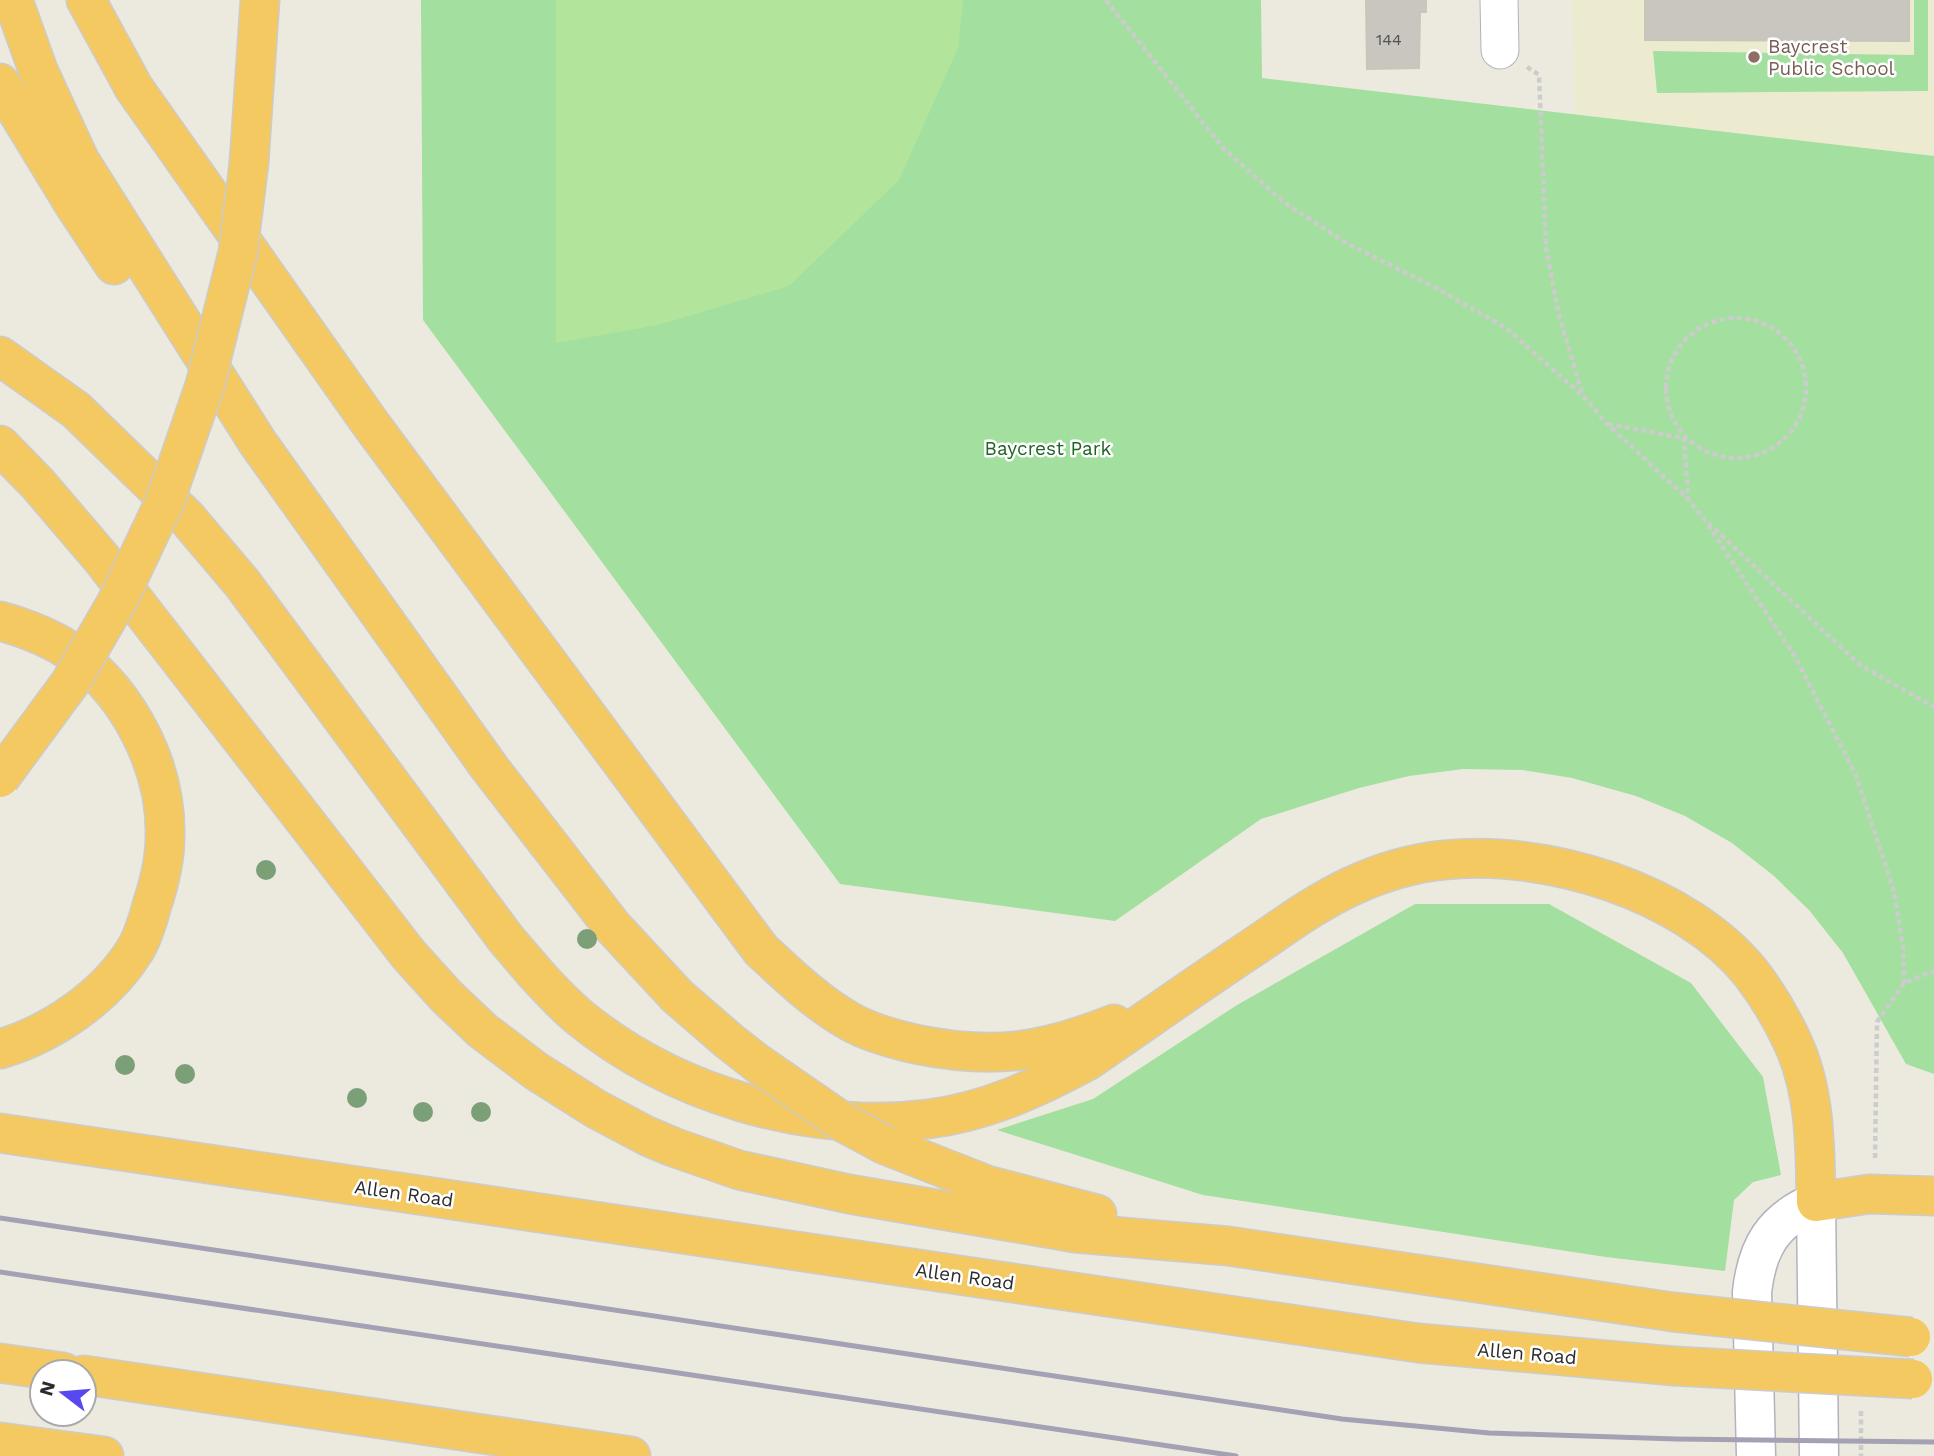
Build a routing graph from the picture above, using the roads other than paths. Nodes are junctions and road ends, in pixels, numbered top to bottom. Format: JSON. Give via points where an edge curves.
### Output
{"nodes":[{"id":1,"x":13,"y":0,"type":"edge"},
{"id":2,"x":86,"y":0,"type":"edge"},
{"id":3,"x":260,"y":0,"type":"edge"},
{"id":4,"x":1499,"y":0,"type":"edge"},
{"id":5,"x":1500,"y":50,"type":"road end"},
{"id":6,"x":0,"y":83,"type":"edge"},
{"id":7,"x":0,"y":356,"type":"edge"},
{"id":8,"x":258,"y":443,"type":"junction"},
{"id":9,"x":0,"y":445,"type":"edge"},
{"id":10,"x":0,"y":621,"type":"edge"},
{"id":11,"x":0,"y":778,"type":"edge"},
{"id":12,"x":1213,"y":974,"type":"junction"},
{"id":13,"x":0,"y":1049,"type":"edge"},
{"id":14,"x":0,"y":1133,"type":"edge"},
{"id":15,"x":1934,"y":1196,"type":"edge"},
{"id":16,"x":1816,"y":1202,"type":"junction"},
{"id":17,"x":1228,"y":1247,"type":"junction"},
{"id":18,"x":1923,"y":1338,"type":"edge"},
{"id":19,"x":0,"y":1363,"type":"edge"},
{"id":20,"x":28,"y":1367,"type":"edge"},
{"id":21,"x":98,"y":1377,"type":"edge"},
{"id":22,"x":1923,"y":1380,"type":"edge"},
{"id":23,"x":0,"y":1442,"type":"edge"},
{"id":24,"x":0,"y":1450,"type":"edge"},
{"id":25,"x":22,"y":1456,"type":"edge"},
{"id":26,"x":104,"y":1456,"type":"edge"},
{"id":27,"x":631,"y":1456,"type":"edge"},
{"id":28,"x":1756,"y":1456,"type":"edge"},
{"id":29,"x":1819,"y":1456,"type":"edge"}],
"edges":[{"from":1,"to":8,"type":"highway","via":[[79,161]]},
{"from":2,"to":12,"type":"highway","via":[[134,88],[370,423],[761,950],[813,998],[851,1023],[898,1040],[990,1054],[1076,1039],[1142,1013]]},
{"from":3,"to":11,"type":"highway","bridge":true,"via":[[238,252],[205,385],[165,501],[119,598],[70,683]]},
{"from":4,"to":5,"type":"street"},
{"from":6,"to":8,"type":"highway","via":[[143,307]]},
{"from":7,"to":12,"type":"highway","via":[[76,410],[186,517],[242,583],[506,939],[578,1016],[616,1045],[660,1069],[709,1090],[808,1118],[867,1122],[928,1119],[997,1103],[1048,1082]]},
{"from":8,"to":17,"type":"highway","bridge":true,"via":[[489,767],[612,927],[677,996],[729,1041],[844,1123],[885,1145],[987,1185]]},
{"from":9,"to":17,"type":"highway","via":[[110,569],[408,956],[484,1031],[536,1071],[647,1136],[739,1170],[849,1195],[1075,1233]]},
{"from":10,"to":13,"type":"highway","via":[[29,630],[72,653],[102,678],[125,707],[151,758],[164,809],[165,838],[161,870],[135,950],[93,998],[28,1041]]},
{"from":12,"to":16,"type":"highway","via":[[1312,908],[1353,886],[1405,868],[1443,860],[1523,861],[1608,881],[1686,918],[1749,971],[1772,1003],[1793,1043],[1810,1094]]},
{"from":14,"to":22,"type":"highway","name":"Allen Road","bridge":true,"via":[[1418,1343],[1674,1366]]},
{"from":15,"to":16,"type":"highway","via":[[1869,1194]]},
{"from":16,"to":28,"type":"street","via":[[1774,1230],[1755,1266]]},
{"from":16,"to":29,"type":"street"},
{"from":17,"to":18,"type":"highway","bridge":true,"via":[[1673,1312]]},
{"from":19,"to":20,"type":"highway"},
{"from":21,"to":27,"type":"highway"},
{"from":23,"to":26,"type":"highway"},
{"from":24,"to":25,"type":"highway"}]}
